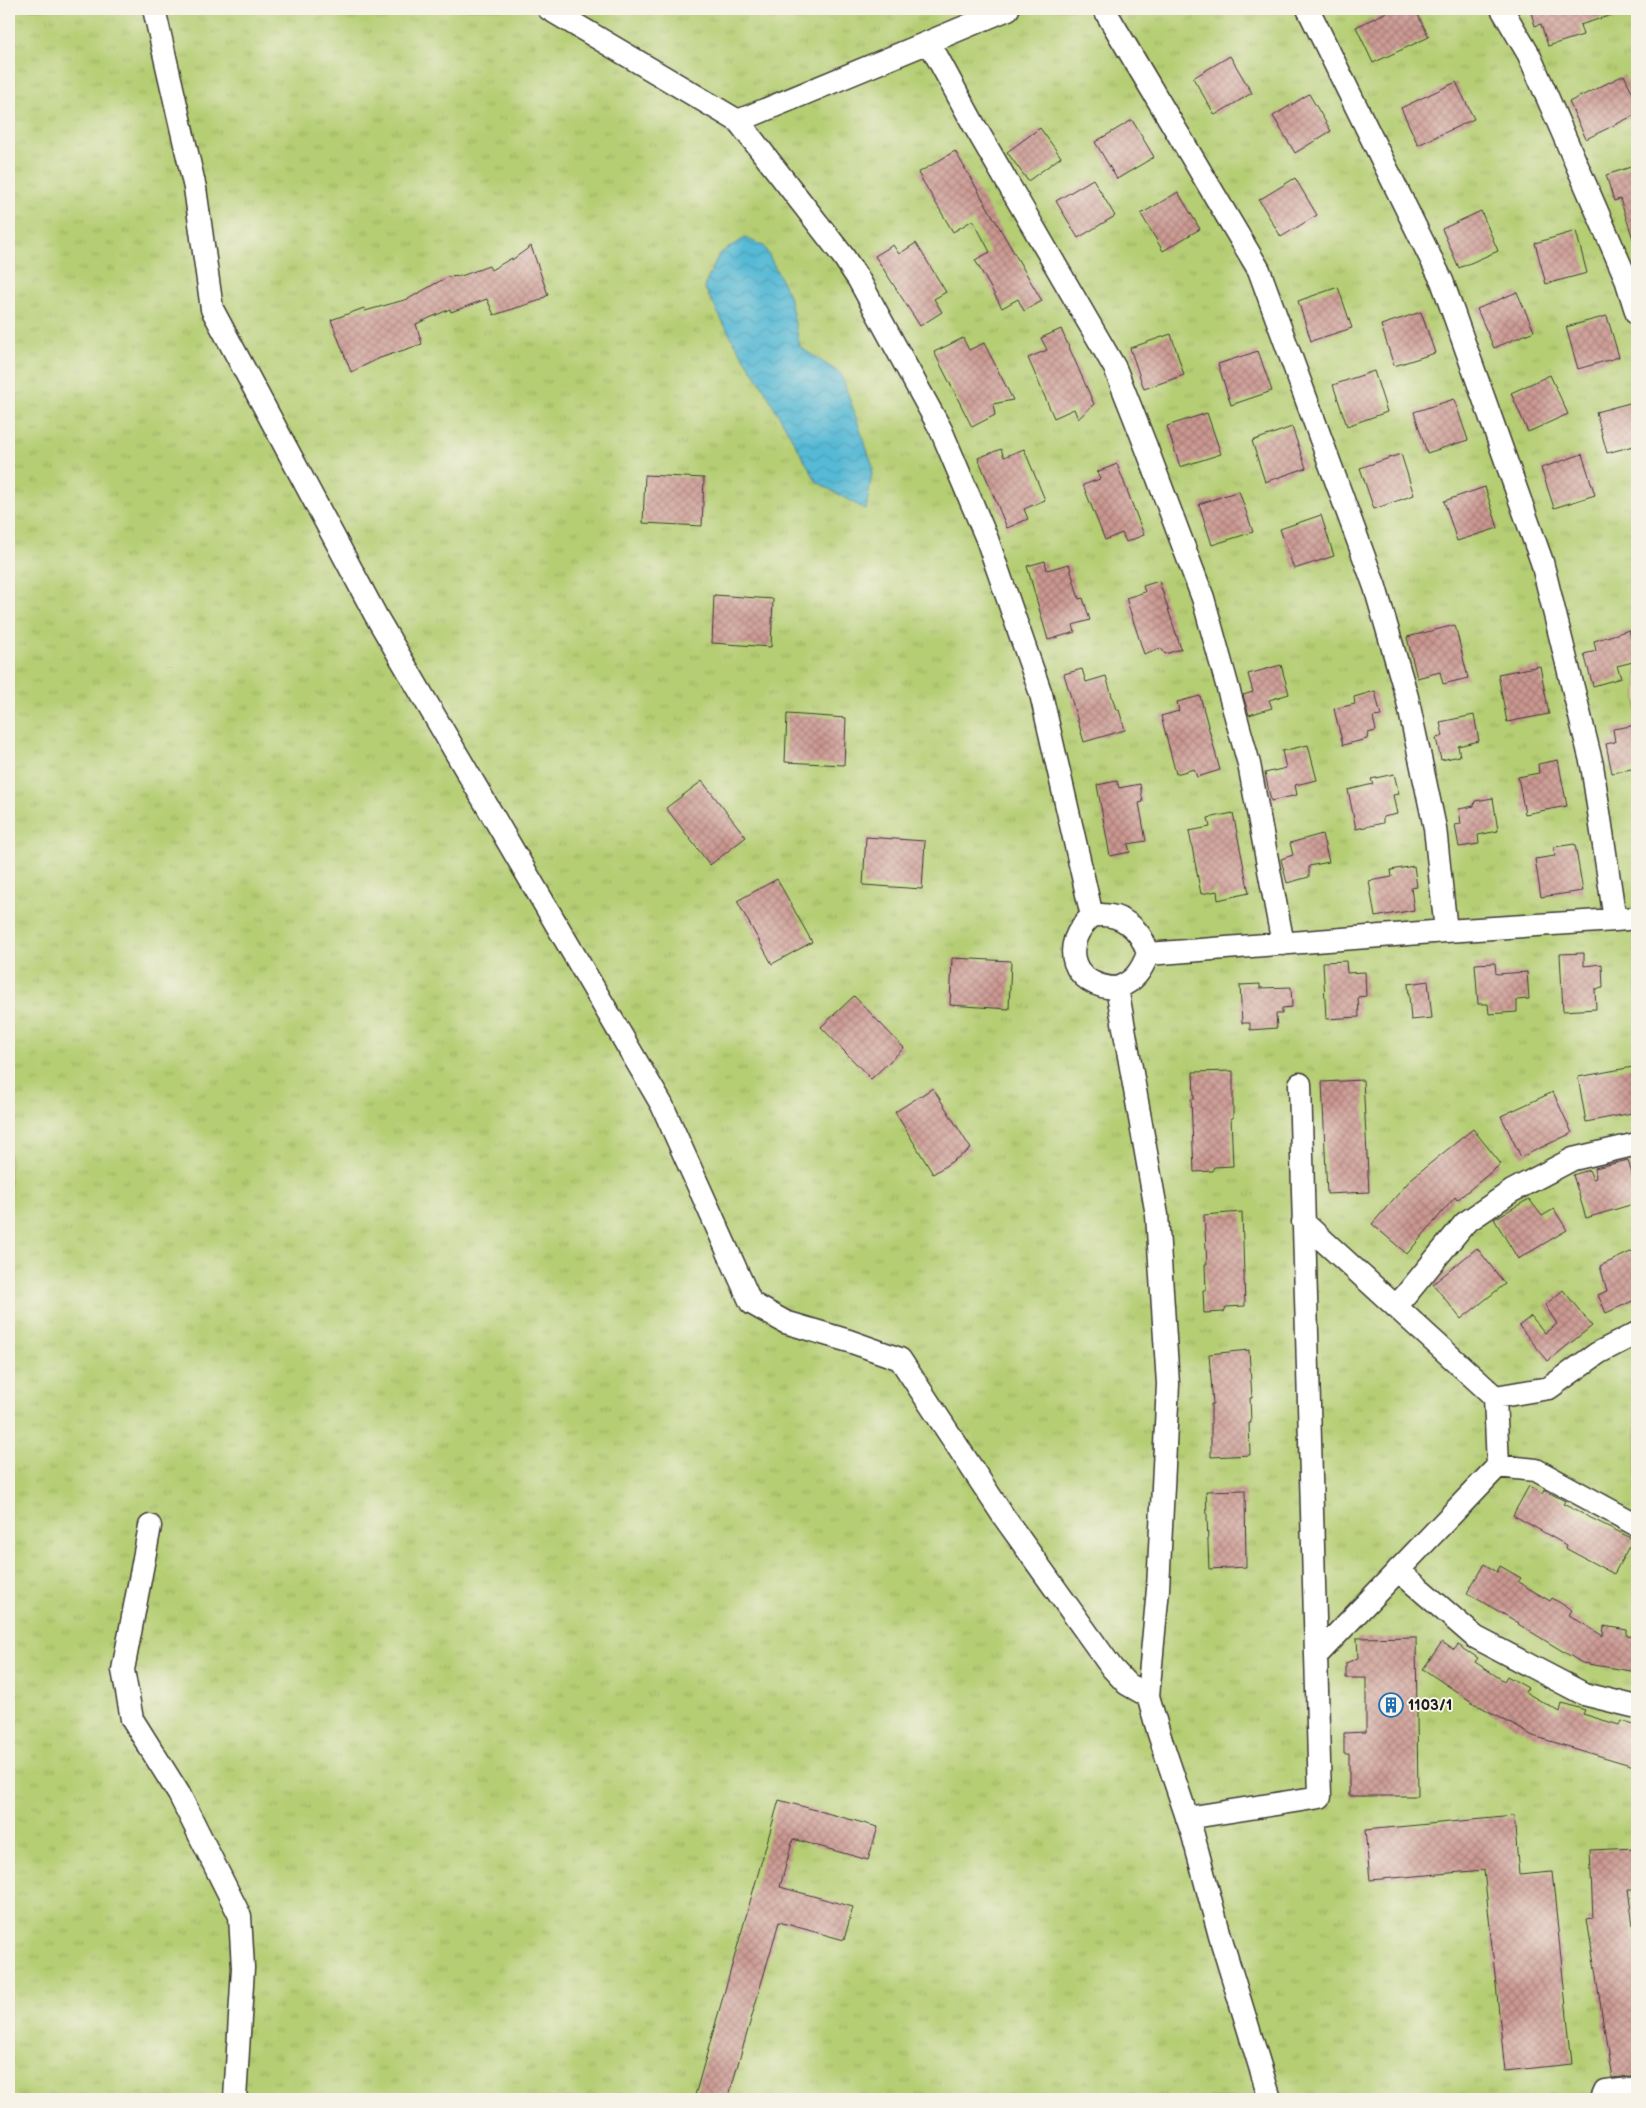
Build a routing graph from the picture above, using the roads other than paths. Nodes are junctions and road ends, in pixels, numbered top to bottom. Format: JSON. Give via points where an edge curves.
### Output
{"nodes":[{"id":1,"x":154,"y":9,"type":"edge"},
{"id":2,"x":549,"y":9,"type":"edge"},
{"id":3,"x":1008,"y":9,"type":"edge"},
{"id":4,"x":1104,"y":9,"type":"edge"},
{"id":5,"x":1308,"y":9,"type":"edge"},
{"id":6,"x":1502,"y":9,"type":"edge"},
{"id":7,"x":929,"y":42,"type":"junction"},
{"id":8,"x":738,"y":121,"type":"junction"},
{"id":9,"x":1637,"y":314,"type":"edge"},
{"id":10,"x":1092,"y":916,"type":"junction"},
{"id":11,"x":1626,"y":919,"type":"edge"},
{"id":12,"x":1446,"y":931,"type":"junction"},
{"id":13,"x":1283,"y":944,"type":"junction"},
{"id":14,"x":1148,"y":954,"type":"junction"},
{"id":15,"x":1117,"y":988,"type":"junction"},
{"id":16,"x":1300,"y":1084,"type":"dead end"},
{"id":17,"x":1637,"y":1144,"type":"edge"},
{"id":18,"x":1303,"y":1222,"type":"junction"},
{"id":19,"x":1396,"y":1307,"type":"junction"},
{"id":20,"x":1637,"y":1333,"type":"edge"},
{"id":21,"x":1495,"y":1397,"type":"junction"},
{"id":22,"x":1498,"y":1466,"type":"junction"},
{"id":23,"x":1637,"y":1525,"type":"edge"},
{"id":24,"x":150,"y":1526,"type":"dead end"},
{"id":25,"x":1398,"y":1570,"type":"junction"},
{"id":26,"x":1316,"y":1656,"type":"junction"},
{"id":27,"x":1148,"y":1696,"type":"junction"},
{"id":28,"x":1637,"y":1707,"type":"edge"},
{"id":29,"x":1187,"y":1818,"type":"junction"},
{"id":30,"x":1637,"y":2088,"type":"edge"},
{"id":31,"x":235,"y":2099,"type":"edge"},
{"id":32,"x":1270,"y":2099,"type":"edge"},
{"id":33,"x":1602,"y":2099,"type":"edge"}],
"edges":[{"from":1,"to":27,"type":"street","via":[[195,188],[212,310],[376,616],[662,1105],[751,1304],[785,1322],[900,1359],[1004,1517],[1112,1668],[1127,1684]]},
{"from":2,"to":8,"type":"street"},
{"from":3,"to":7,"type":"street"},
{"from":4,"to":12,"type":"street","via":[[1259,270],[1376,587],[1402,678],[1435,828]]},
{"from":5,"to":11,"type":"street","via":[[1442,281],[1542,562]]},
{"from":6,"to":9,"type":"street","via":[[1529,55],[1624,276]]},
{"from":7,"to":8,"type":"street"},
{"from":7,"to":13,"type":"street","via":[[1114,368],[1145,444],[1203,598],[1248,764]]},
{"from":8,"to":10,"type":"street","via":[[854,272],[941,430],[987,539],[1040,694]]},
{"from":10,"to":14,"type":"street","via":[[1104,914],[1128,922],[1144,941]]},
{"from":10,"to":15,"type":"street","via":[[1078,931],[1072,948],[1075,964],[1094,984]]},
{"from":11,"to":12,"type":"street"},
{"from":12,"to":13,"type":"street"},
{"from":13,"to":14,"type":"street"},
{"from":14,"to":15,"type":"street","via":[[1138,975]]},
{"from":15,"to":27,"type":"street","via":[[1156,1215],[1168,1384],[1158,1590]]},
{"from":16,"to":18,"type":"street"},
{"from":17,"to":19,"type":"street","via":[[1573,1159],[1512,1191],[1465,1223]]},
{"from":18,"to":19,"type":"street"},
{"from":18,"to":26,"type":"street"},
{"from":19,"to":21,"type":"street"},
{"from":20,"to":21,"type":"street","via":[[1598,1353],[1548,1388]]},
{"from":21,"to":22,"type":"street"},
{"from":22,"to":23,"type":"street","via":[[1536,1470]]},
{"from":22,"to":25,"type":"street"},
{"from":24,"to":31,"type":"street","via":[[123,1670],[132,1719],[179,1794],[240,1916],[243,1968]]},
{"from":25,"to":26,"type":"street"},
{"from":25,"to":28,"type":"street","via":[[1475,1636],[1584,1694]]},
{"from":26,"to":29,"type":"street","via":[[1320,1797]]},
{"from":27,"to":29,"type":"street"},
{"from":29,"to":32,"type":"street"},
{"from":30,"to":33,"type":"street","via":[[1605,2092]]}]}
